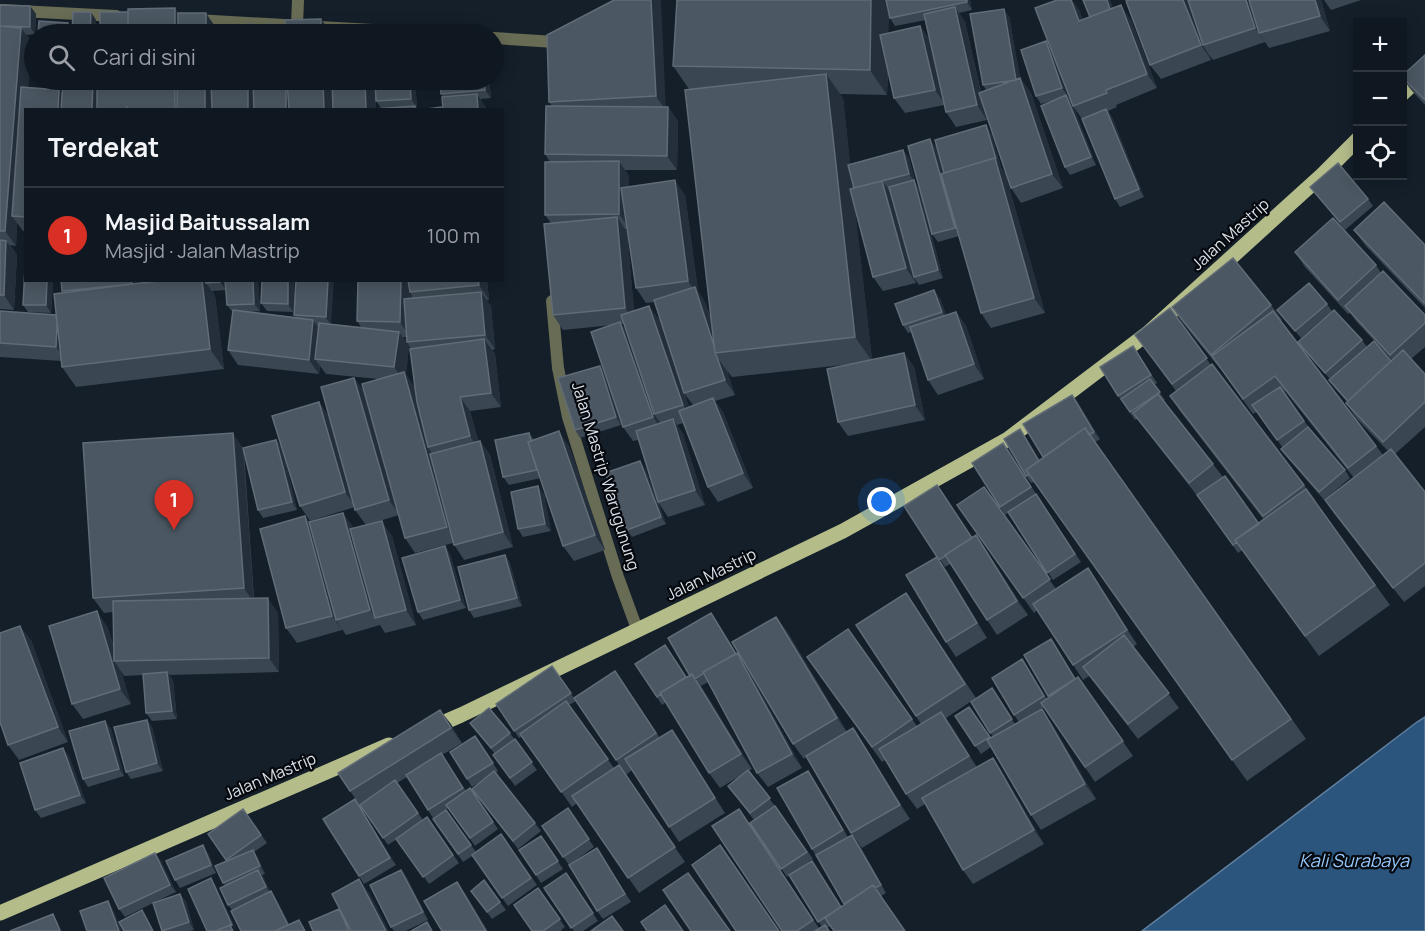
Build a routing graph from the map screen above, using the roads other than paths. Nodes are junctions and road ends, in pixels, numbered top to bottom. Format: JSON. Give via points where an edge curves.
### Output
{"nodes":[{"id":1,"x":298,"y":0,"type":"edge"},
{"id":2,"x":0,"y":10,"type":"edge"},
{"id":3,"x":130,"y":16,"type":"edge"},
{"id":4,"x":178,"y":19,"type":"edge"},
{"id":5,"x":297,"y":24,"type":"joint"},
{"id":6,"x":571,"y":34,"type":"edge"},
{"id":7,"x":504,"y":40,"type":"edge"},
{"id":8,"x":1425,"y":72,"type":"edge"},
{"id":9,"x":1407,"y":89,"type":"edge"},
{"id":10,"x":1353,"y":144,"type":"edge"},
{"id":11,"x":552,"y":292,"type":"edge"},
{"id":12,"x":637,"y":629,"type":"junction"},
{"id":13,"x":0,"y":913,"type":"edge"}],
"edges":[{"from":1,"to":5,"type":"street"},
{"from":2,"to":3,"type":"street"},
{"from":4,"to":5,"type":"street"},
{"from":6,"to":7,"type":"street","via":[[554,48]]},
{"from":8,"to":9,"type":"main road"},
{"from":10,"to":12,"type":"main road","name":"Jalan Mastrip","via":[[1148,333],[1008,439],[843,531]]},
{"from":11,"to":12,"type":"street","name":"Jalan Mastrip Warugunung","via":[[558,368],[567,417]]},
{"from":12,"to":13,"type":"main road","name":"Jalan Mastrip","via":[[461,715]]}]}
